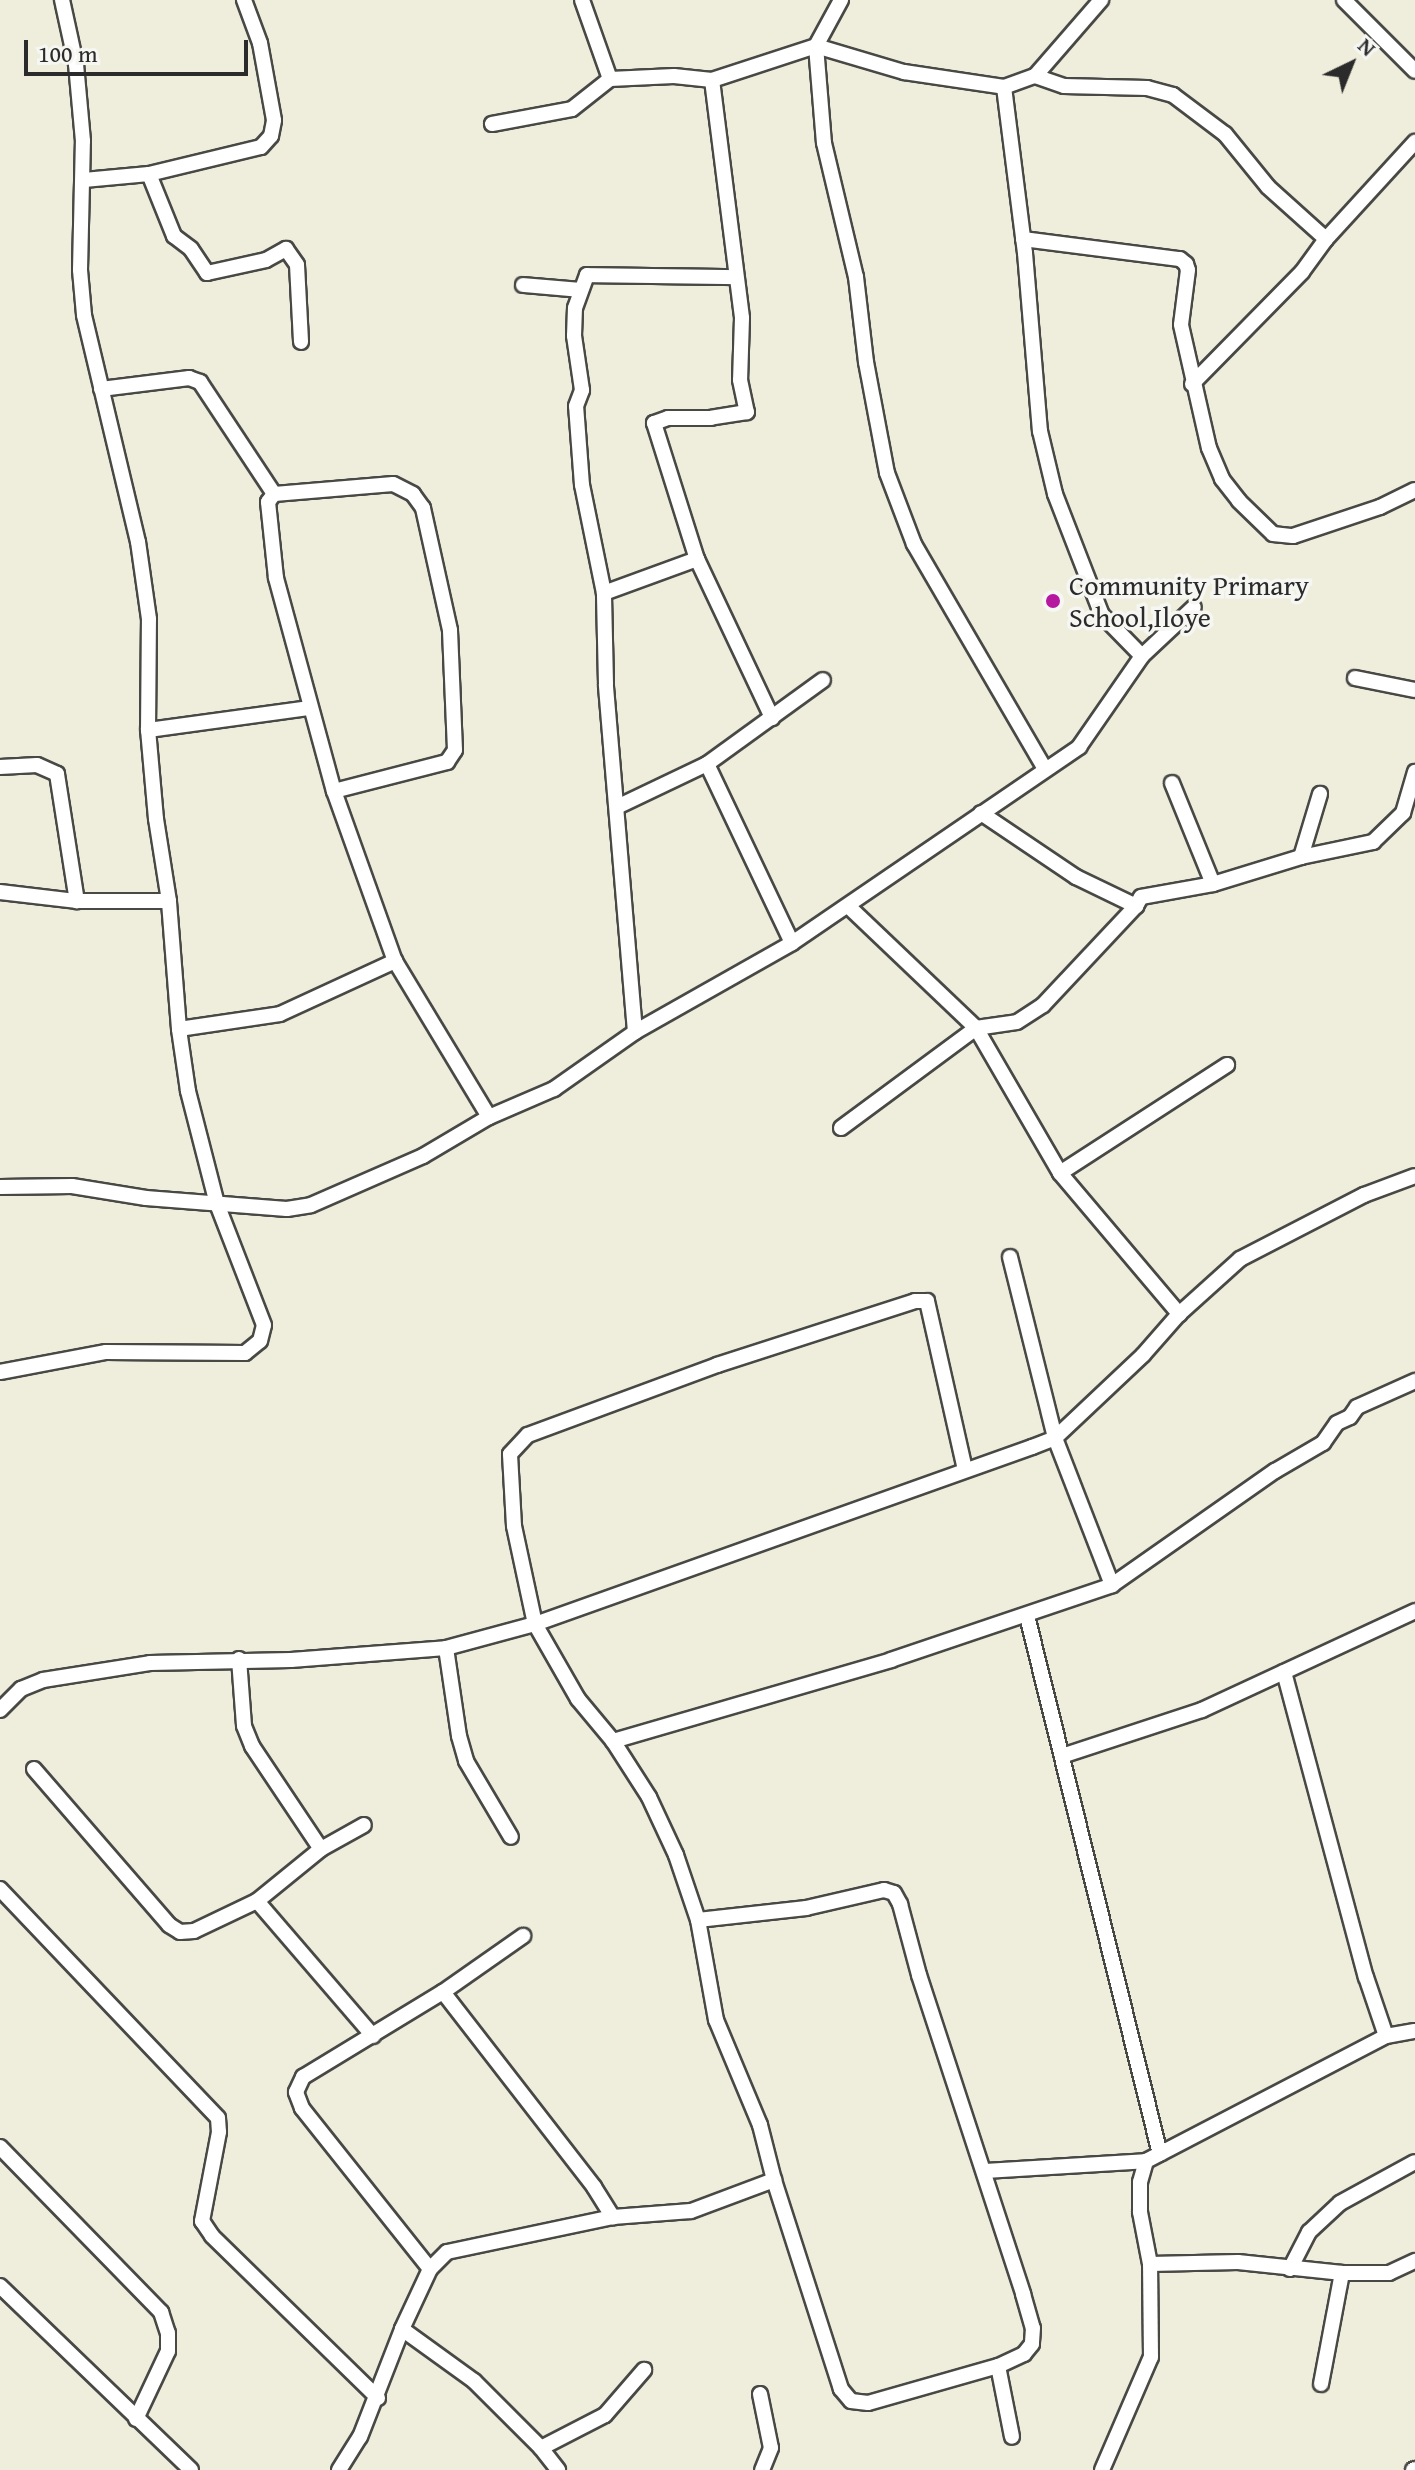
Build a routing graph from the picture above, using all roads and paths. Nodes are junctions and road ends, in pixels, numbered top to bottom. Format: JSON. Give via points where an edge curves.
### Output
{"nodes":[{"id":1,"x":62,"y":0,"type":"edge"},
{"id":2,"x":244,"y":0,"type":"edge"},
{"id":3,"x":582,"y":0,"type":"edge"},
{"id":4,"x":841,"y":0,"type":"edge"},
{"id":5,"x":1101,"y":0,"type":"edge"},
{"id":6,"x":1344,"y":0,"type":"edge"},
{"id":7,"x":816,"y":46,"type":"junction"},
{"id":8,"x":1415,"y":71,"type":"edge"},
{"id":9,"x":1035,"y":76,"type":"junction"},
{"id":10,"x":610,"y":79,"type":"junction"},
{"id":11,"x":712,"y":80,"type":"junction"},
{"id":12,"x":1004,"y":87,"type":"junction"},
{"id":13,"x":492,"y":124,"type":"dead end"},
{"id":14,"x":1415,"y":142,"type":"edge"},
{"id":15,"x":149,"y":174,"type":"junction"},
{"id":16,"x":84,"y":180,"type":"junction"},
{"id":17,"x":1023,"y":239,"type":"junction"},
{"id":18,"x":1326,"y":239,"type":"junction"},
{"id":19,"x":735,"y":277,"type":"junction"},
{"id":20,"x":523,"y":285,"type":"dead end"},
{"id":21,"x":580,"y":290,"type":"junction"},
{"id":22,"x":301,"y":342,"type":"dead end"},
{"id":23,"x":1192,"y":384,"type":"junction"},
{"id":24,"x":101,"y":389,"type":"junction"},
{"id":25,"x":1415,"y":490,"type":"edge"},
{"id":26,"x":274,"y":494,"type":"junction"},
{"id":27,"x":697,"y":559,"type":"junction"},
{"id":28,"x":604,"y":593,"type":"junction"},
{"id":29,"x":1194,"y":607,"type":"dead end"},
{"id":30,"x":1142,"y":656,"type":"junction"},
{"id":31,"x":1355,"y":678,"type":"dead end"},
{"id":32,"x":823,"y":680,"type":"dead end"},
{"id":33,"x":1415,"y":690,"type":"edge"},
{"id":34,"x":309,"y":708,"type":"junction"},
{"id":35,"x":772,"y":718,"type":"junction"},
{"id":36,"x":148,"y":730,"type":"junction"},
{"id":37,"x":707,"y":764,"type":"junction"},
{"id":38,"x":0,"y":767,"type":"edge"},
{"id":39,"x":1044,"y":767,"type":"junction"},
{"id":40,"x":1415,"y":772,"type":"edge"},
{"id":41,"x":1172,"y":783,"type":"dead end"},
{"id":42,"x":334,"y":791,"type":"junction"},
{"id":43,"x":1320,"y":794,"type":"dead end"},
{"id":44,"x":619,"y":806,"type":"junction"},
{"id":45,"x":981,"y":813,"type":"junction"},
{"id":46,"x":1301,"y":857,"type":"junction"},
{"id":47,"x":1213,"y":884,"type":"junction"},
{"id":48,"x":0,"y":892,"type":"edge"},
{"id":49,"x":77,"y":901,"type":"junction"},
{"id":50,"x":169,"y":901,"type":"junction"},
{"id":51,"x":848,"y":906,"type":"junction"},
{"id":52,"x":1136,"y":906,"type":"junction"},
{"id":53,"x":792,"y":943,"type":"junction"},
{"id":54,"x":395,"y":961,"type":"junction"},
{"id":55,"x":976,"y":1028,"type":"junction"},
{"id":56,"x":179,"y":1029,"type":"junction"},
{"id":57,"x":635,"y":1032,"type":"junction"},
{"id":58,"x":1227,"y":1065,"type":"dead end"},
{"id":59,"x":489,"y":1117,"type":"junction"},
{"id":60,"x":841,"y":1128,"type":"dead end"},
{"id":61,"x":1060,"y":1173,"type":"junction"},
{"id":62,"x":1415,"y":1176,"type":"edge"},
{"id":63,"x":0,"y":1187,"type":"edge"},
{"id":64,"x":217,"y":1204,"type":"junction"},
{"id":65,"x":1010,"y":1257,"type":"dead end"},
{"id":66,"x":1179,"y":1314,"type":"junction"},
{"id":67,"x":0,"y":1372,"type":"edge"},
{"id":68,"x":1415,"y":1381,"type":"edge"},
{"id":69,"x":1055,"y":1438,"type":"junction"},
{"id":70,"x":965,"y":1470,"type":"junction"},
{"id":71,"x":1112,"y":1585,"type":"junction"},
{"id":72,"x":1415,"y":1611,"type":"edge"},
{"id":73,"x":1027,"y":1616,"type":"junction"},
{"id":74,"x":535,"y":1624,"type":"junction"},
{"id":75,"x":446,"y":1648,"type":"junction"},
{"id":76,"x":239,"y":1659,"type":"junction"},
{"id":77,"x":1284,"y":1672,"type":"junction"},
{"id":78,"x":0,"y":1710,"type":"edge"},
{"id":79,"x":613,"y":1741,"type":"junction"},
{"id":80,"x":1062,"y":1756,"type":"junction"},
{"id":81,"x":34,"y":1769,"type":"dead end"},
{"id":82,"x":364,"y":1825,"type":"dead end"},
{"id":83,"x":511,"y":1837,"type":"dead end"},
{"id":84,"x":321,"y":1849,"type":"junction"},
{"id":85,"x":0,"y":1889,"type":"edge"},
{"id":86,"x":257,"y":1901,"type":"junction"},
{"id":87,"x":698,"y":1920,"type":"junction"},
{"id":88,"x":523,"y":1936,"type":"dead end"},
{"id":89,"x":443,"y":1992,"type":"junction"},
{"id":90,"x":1415,"y":2031,"type":"edge"},
{"id":91,"x":373,"y":2036,"type":"junction"},
{"id":92,"x":1386,"y":2036,"type":"junction"},
{"id":93,"x":0,"y":2147,"type":"edge"},
{"id":94,"x":1153,"y":2158,"type":"junction"},
{"id":95,"x":1415,"y":2162,"type":"edge"},
{"id":96,"x":984,"y":2171,"type":"junction"},
{"id":97,"x":774,"y":2180,"type":"junction"},
{"id":98,"x":613,"y":2217,"type":"junction"},
{"id":99,"x":1415,"y":2261,"type":"edge"},
{"id":100,"x":1150,"y":2264,"type":"junction"},
{"id":101,"x":430,"y":2269,"type":"junction"},
{"id":102,"x":1290,"y":2269,"type":"junction"},
{"id":103,"x":1342,"y":2273,"type":"junction"},
{"id":104,"x":0,"y":2286,"type":"edge"},
{"id":105,"x":402,"y":2329,"type":"junction"},
{"id":106,"x":998,"y":2366,"type":"junction"},
{"id":107,"x":644,"y":2370,"type":"dead end"},
{"id":108,"x":1321,"y":2384,"type":"dead end"},
{"id":109,"x":760,"y":2394,"type":"dead end"},
{"id":110,"x":378,"y":2398,"type":"junction"},
{"id":111,"x":136,"y":2419,"type":"junction"},
{"id":112,"x":1012,"y":2437,"type":"dead end"},
{"id":113,"x":541,"y":2448,"type":"junction"},
{"id":114,"x":191,"y":2470,"type":"edge"},
{"id":115,"x":339,"y":2470,"type":"edge"},
{"id":116,"x":558,"y":2470,"type":"edge"},
{"id":117,"x":762,"y":2470,"type":"edge"},
{"id":118,"x":1102,"y":2470,"type":"edge"}],
"edges":[{"from":1,"to":16,"type":"street","via":[[76,64]]},
{"from":2,"to":15,"type":"street","via":[[260,43],[274,120],[271,136],[261,147]]},
{"from":3,"to":10,"type":"street"},
{"from":4,"to":7,"type":"street"},
{"from":5,"to":9,"type":"street"},
{"from":6,"to":8,"type":"street"},
{"from":7,"to":11,"type":"street"},
{"from":7,"to":12,"type":"street","via":[[904,72]]},
{"from":7,"to":39,"type":"street","via":[[824,143],[856,277],[887,473],[914,544]]},
{"from":9,"to":12,"type":"street"},
{"from":9,"to":18,"type":"street","via":[[1064,86],[1147,88],[1173,95],[1225,134],[1268,187]]},
{"from":10,"to":11,"type":"street"},
{"from":10,"to":13,"type":"street","via":[[572,109]]},
{"from":11,"to":19,"type":"street"},
{"from":12,"to":17,"type":"street"},
{"from":14,"to":18,"type":"street"},
{"from":15,"to":16,"type":"street"},
{"from":15,"to":22,"type":"street","via":[[174,236],[191,249],[207,273],[266,260],[286,249],[297,265]]},
{"from":16,"to":24,"type":"street","via":[[80,270]]},
{"from":17,"to":23,"type":"street","via":[[1180,259],[1186,264],[1181,325]]},
{"from":17,"to":30,"type":"street","via":[[1040,431],[1055,494],[1102,615]]},
{"from":18,"to":23,"type":"street","via":[[1302,272]]},
{"from":19,"to":21,"type":"street","via":[[587,275]]},
{"from":19,"to":27,"type":"street","via":[[742,318],[740,380],[747,412],[654,423]]},
{"from":20,"to":21,"type":"street"},
{"from":21,"to":28,"type":"street","via":[[574,336],[582,390],[576,406],[578,438]]},
{"from":23,"to":25,"type":"street","via":[[1222,479],[1273,534],[1293,536]]},
{"from":24,"to":26,"type":"street","via":[[189,378],[200,382]]},
{"from":24,"to":36,"type":"street","via":[[138,542],[149,619]]},
{"from":26,"to":34,"type":"street","via":[[268,502],[276,578]]},
{"from":26,"to":42,"type":"street","via":[[393,484],[413,494],[423,508],[450,630],[455,750],[447,762]]},
{"from":27,"to":28,"type":"street"},
{"from":27,"to":35,"type":"street"},
{"from":28,"to":44,"type":"street","via":[[606,684]]},
{"from":29,"to":30,"type":"street"},
{"from":30,"to":39,"type":"street","via":[[1079,747]]},
{"from":31,"to":33,"type":"street"},
{"from":32,"to":35,"type":"street"},
{"from":34,"to":36,"type":"street"},
{"from":34,"to":42,"type":"street"},
{"from":35,"to":37,"type":"street"},
{"from":36,"to":50,"type":"street"},
{"from":37,"to":44,"type":"street"},
{"from":37,"to":53,"type":"street"},
{"from":38,"to":49,"type":"street","via":[[37,765],[57,774]]},
{"from":39,"to":45,"type":"street"},
{"from":40,"to":46,"type":"street","via":[[1403,813],[1373,842]]},
{"from":41,"to":47,"type":"street"},
{"from":42,"to":54,"type":"street"},
{"from":43,"to":46,"type":"street"},
{"from":44,"to":57,"type":"street"},
{"from":45,"to":51,"type":"street"},
{"from":45,"to":52,"type":"street","via":[[1076,877]]},
{"from":46,"to":47,"type":"street"},
{"from":47,"to":52,"type":"street","via":[[1141,897]]},
{"from":48,"to":49,"type":"street"},
{"from":49,"to":50,"type":"street"},
{"from":50,"to":56,"type":"street"},
{"from":51,"to":53,"type":"street"},
{"from":51,"to":55,"type":"street"},
{"from":52,"to":55,"type":"street","via":[[1043,1005],[1017,1022]]},
{"from":53,"to":57,"type":"street"},
{"from":54,"to":56,"type":"street","via":[[280,1014]]},
{"from":54,"to":59,"type":"street"},
{"from":55,"to":60,"type":"street"},
{"from":55,"to":61,"type":"street"},
{"from":56,"to":64,"type":"street","via":[[188,1091]]},
{"from":57,"to":59,"type":"street","via":[[554,1089]]},
{"from":58,"to":61,"type":"street"},
{"from":59,"to":64,"type":"street","via":[[423,1156],[311,1205],[287,1209]]},
{"from":61,"to":66,"type":"street"},
{"from":62,"to":66,"type":"street","via":[[1364,1195],[1240,1259]]},
{"from":63,"to":64,"type":"street","via":[[72,1186]]},
{"from":64,"to":67,"type":"street","via":[[264,1325],[260,1341],[245,1353],[106,1352]]},
{"from":65,"to":69,"type":"street"},
{"from":66,"to":69,"type":"street"},
{"from":68,"to":71,"type":"street","via":[[1357,1407],[1323,1443]]},
{"from":69,"to":70,"type":"street"},
{"from":69,"to":71,"type":"street"},
{"from":70,"to":74,"type":"street"},
{"from":70,"to":74,"type":"street","via":[[927,1301],[717,1365],[528,1435],[510,1454],[514,1526]]},
{"from":71,"to":73,"type":"street"},
{"from":72,"to":77,"type":"street"},
{"from":73,"to":79,"type":"street"},
{"from":73,"to":80,"type":"street"},
{"from":74,"to":75,"type":"street"},
{"from":74,"to":79,"type":"street","via":[[578,1699]]},
{"from":75,"to":76,"type":"street","via":[[318,1659]]},
{"from":75,"to":83,"type":"street","via":[[466,1761]]},
{"from":76,"to":78,"type":"street","via":[[150,1663],[43,1680],[21,1689]]},
{"from":76,"to":84,"type":"street","via":[[244,1726],[252,1746]]},
{"from":77,"to":80,"type":"street","via":[[1202,1710]]},
{"from":77,"to":92,"type":"street"},
{"from":79,"to":87,"type":"street","via":[[649,1797]]},
{"from":80,"to":94,"type":"street"},
{"from":81,"to":86,"type":"street","via":[[180,1932],[194,1931]]},
{"from":82,"to":84,"type":"street"},
{"from":84,"to":86,"type":"street"},
{"from":85,"to":110,"type":"street","via":[[218,2118],[202,2221]]},
{"from":86,"to":91,"type":"street"},
{"from":87,"to":96,"type":"street","via":[[806,1908],[884,1890],[894,1893]]},
{"from":87,"to":97,"type":"street","via":[[716,2020],[760,2125]]},
{"from":88,"to":89,"type":"street"},
{"from":89,"to":91,"type":"street"},
{"from":89,"to":98,"type":"street"},
{"from":90,"to":92,"type":"street"},
{"from":91,"to":101,"type":"street","via":[[303,2077],[296,2092],[302,2108]]},
{"from":92,"to":94,"type":"street"},
{"from":93,"to":111,"type":"street","via":[[161,2312],[168,2351]]},
{"from":94,"to":96,"type":"street"},
{"from":94,"to":100,"type":"street","via":[[1140,2182]]},
{"from":95,"to":102,"type":"street","via":[[1340,2203],[1309,2232]]},
{"from":96,"to":106,"type":"street","via":[[1033,2328],[1032,2344],[1024,2354]]},
{"from":97,"to":98,"type":"street","via":[[691,2211]]},
{"from":97,"to":106,"type":"street","via":[[841,2389],[851,2401],[868,2403]]},
{"from":98,"to":101,"type":"street","via":[[447,2252]]},
{"from":99,"to":103,"type":"street","via":[[1389,2273]]},
{"from":100,"to":102,"type":"street","via":[[1238,2262]]},
{"from":100,"to":118,"type":"street","via":[[1151,2357]]},
{"from":101,"to":105,"type":"street"},
{"from":102,"to":103,"type":"street"},
{"from":103,"to":108,"type":"street"},
{"from":104,"to":111,"type":"street"},
{"from":105,"to":110,"type":"street"},
{"from":105,"to":113,"type":"street","via":[[474,2381]]},
{"from":106,"to":112,"type":"street"},
{"from":107,"to":113,"type":"street","via":[[605,2415]]},
{"from":109,"to":117,"type":"street","via":[[771,2448]]},
{"from":110,"to":115,"type":"street"},
{"from":111,"to":114,"type":"street"},
{"from":113,"to":116,"type":"street"}]}
